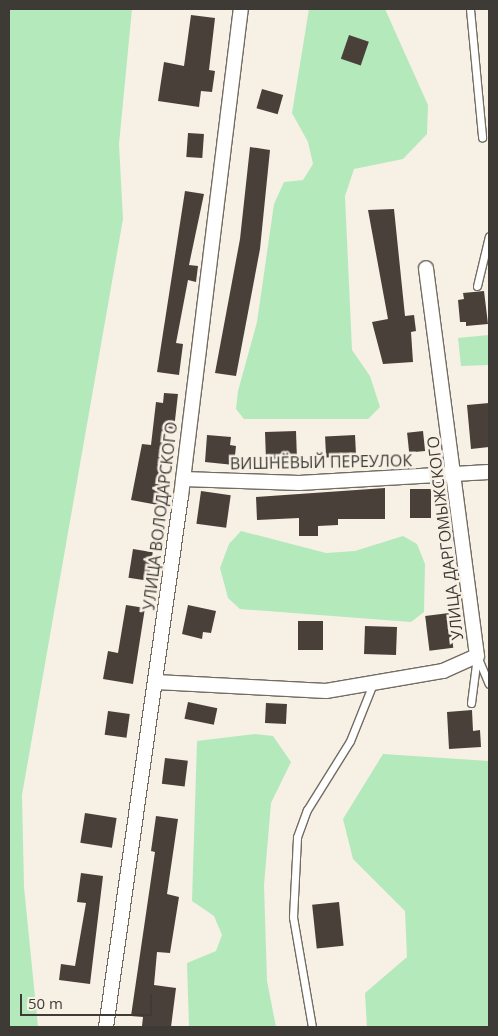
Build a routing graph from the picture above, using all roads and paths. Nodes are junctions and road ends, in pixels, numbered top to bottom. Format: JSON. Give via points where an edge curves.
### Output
{"nodes":[{"id":1,"x":240,"y":9,"type":"edge"},
{"id":2,"x":470,"y":9,"type":"edge"},
{"id":3,"x":482,"y":137,"type":"dead end"},
{"id":4,"x":489,"y":236,"type":"edge"},
{"id":5,"x":426,"y":268,"type":"dead end"},
{"id":6,"x":477,"y":286,"type":"dead end"},
{"id":7,"x":489,"y":472,"type":"edge"},
{"id":8,"x":457,"y":476,"type":"junction"},
{"id":9,"x":183,"y":479,"type":"junction"},
{"id":10,"x":477,"y":656,"type":"junction"},
{"id":11,"x":156,"y":682,"type":"junction"},
{"id":12,"x":489,"y":684,"type":"edge"},
{"id":13,"x":372,"y":686,"type":"junction"},
{"id":14,"x":472,"y":703,"type":"dead end"},
{"id":15,"x":106,"y":1027,"type":"edge"},
{"id":16,"x":312,"y":1027,"type":"edge"}],
"edges":[{"from":1,"to":9,"type":"street","name":"УЛИЦА ВОЛОДАРСКОГО"},
{"from":2,"to":3,"type":"lane"},
{"from":4,"to":6,"type":"lane"},
{"from":5,"to":8,"type":"street","name":"УЛИЦА ДАРГОМЫЖСКОГО"},
{"from":7,"to":8,"type":"street","name":"ВИШНЁВЫЙ ПЕРЕУЛОК"},
{"from":8,"to":9,"type":"street","name":"ВИШНЁВЫЙ ПЕРЕУЛОК","via":[[299,483]]},
{"from":8,"to":10,"type":"street","name":"УЛИЦА ДАРГОМЫЖСКОГО"},
{"from":9,"to":11,"type":"street","name":"УЛИЦА ВОЛОДАРСКОГО"},
{"from":10,"to":12,"type":"lane"},
{"from":10,"to":13,"type":"street","via":[[442,671]]},
{"from":10,"to":14,"type":"lane"},
{"from":11,"to":13,"type":"street","via":[[326,691]]},
{"from":11,"to":15,"type":"street","name":"УЛИЦА ВОЛОДАРСКОГО"},
{"from":13,"to":16,"type":"lane","via":[[350,741],[306,810],[297,837],[293,917]]}]}
